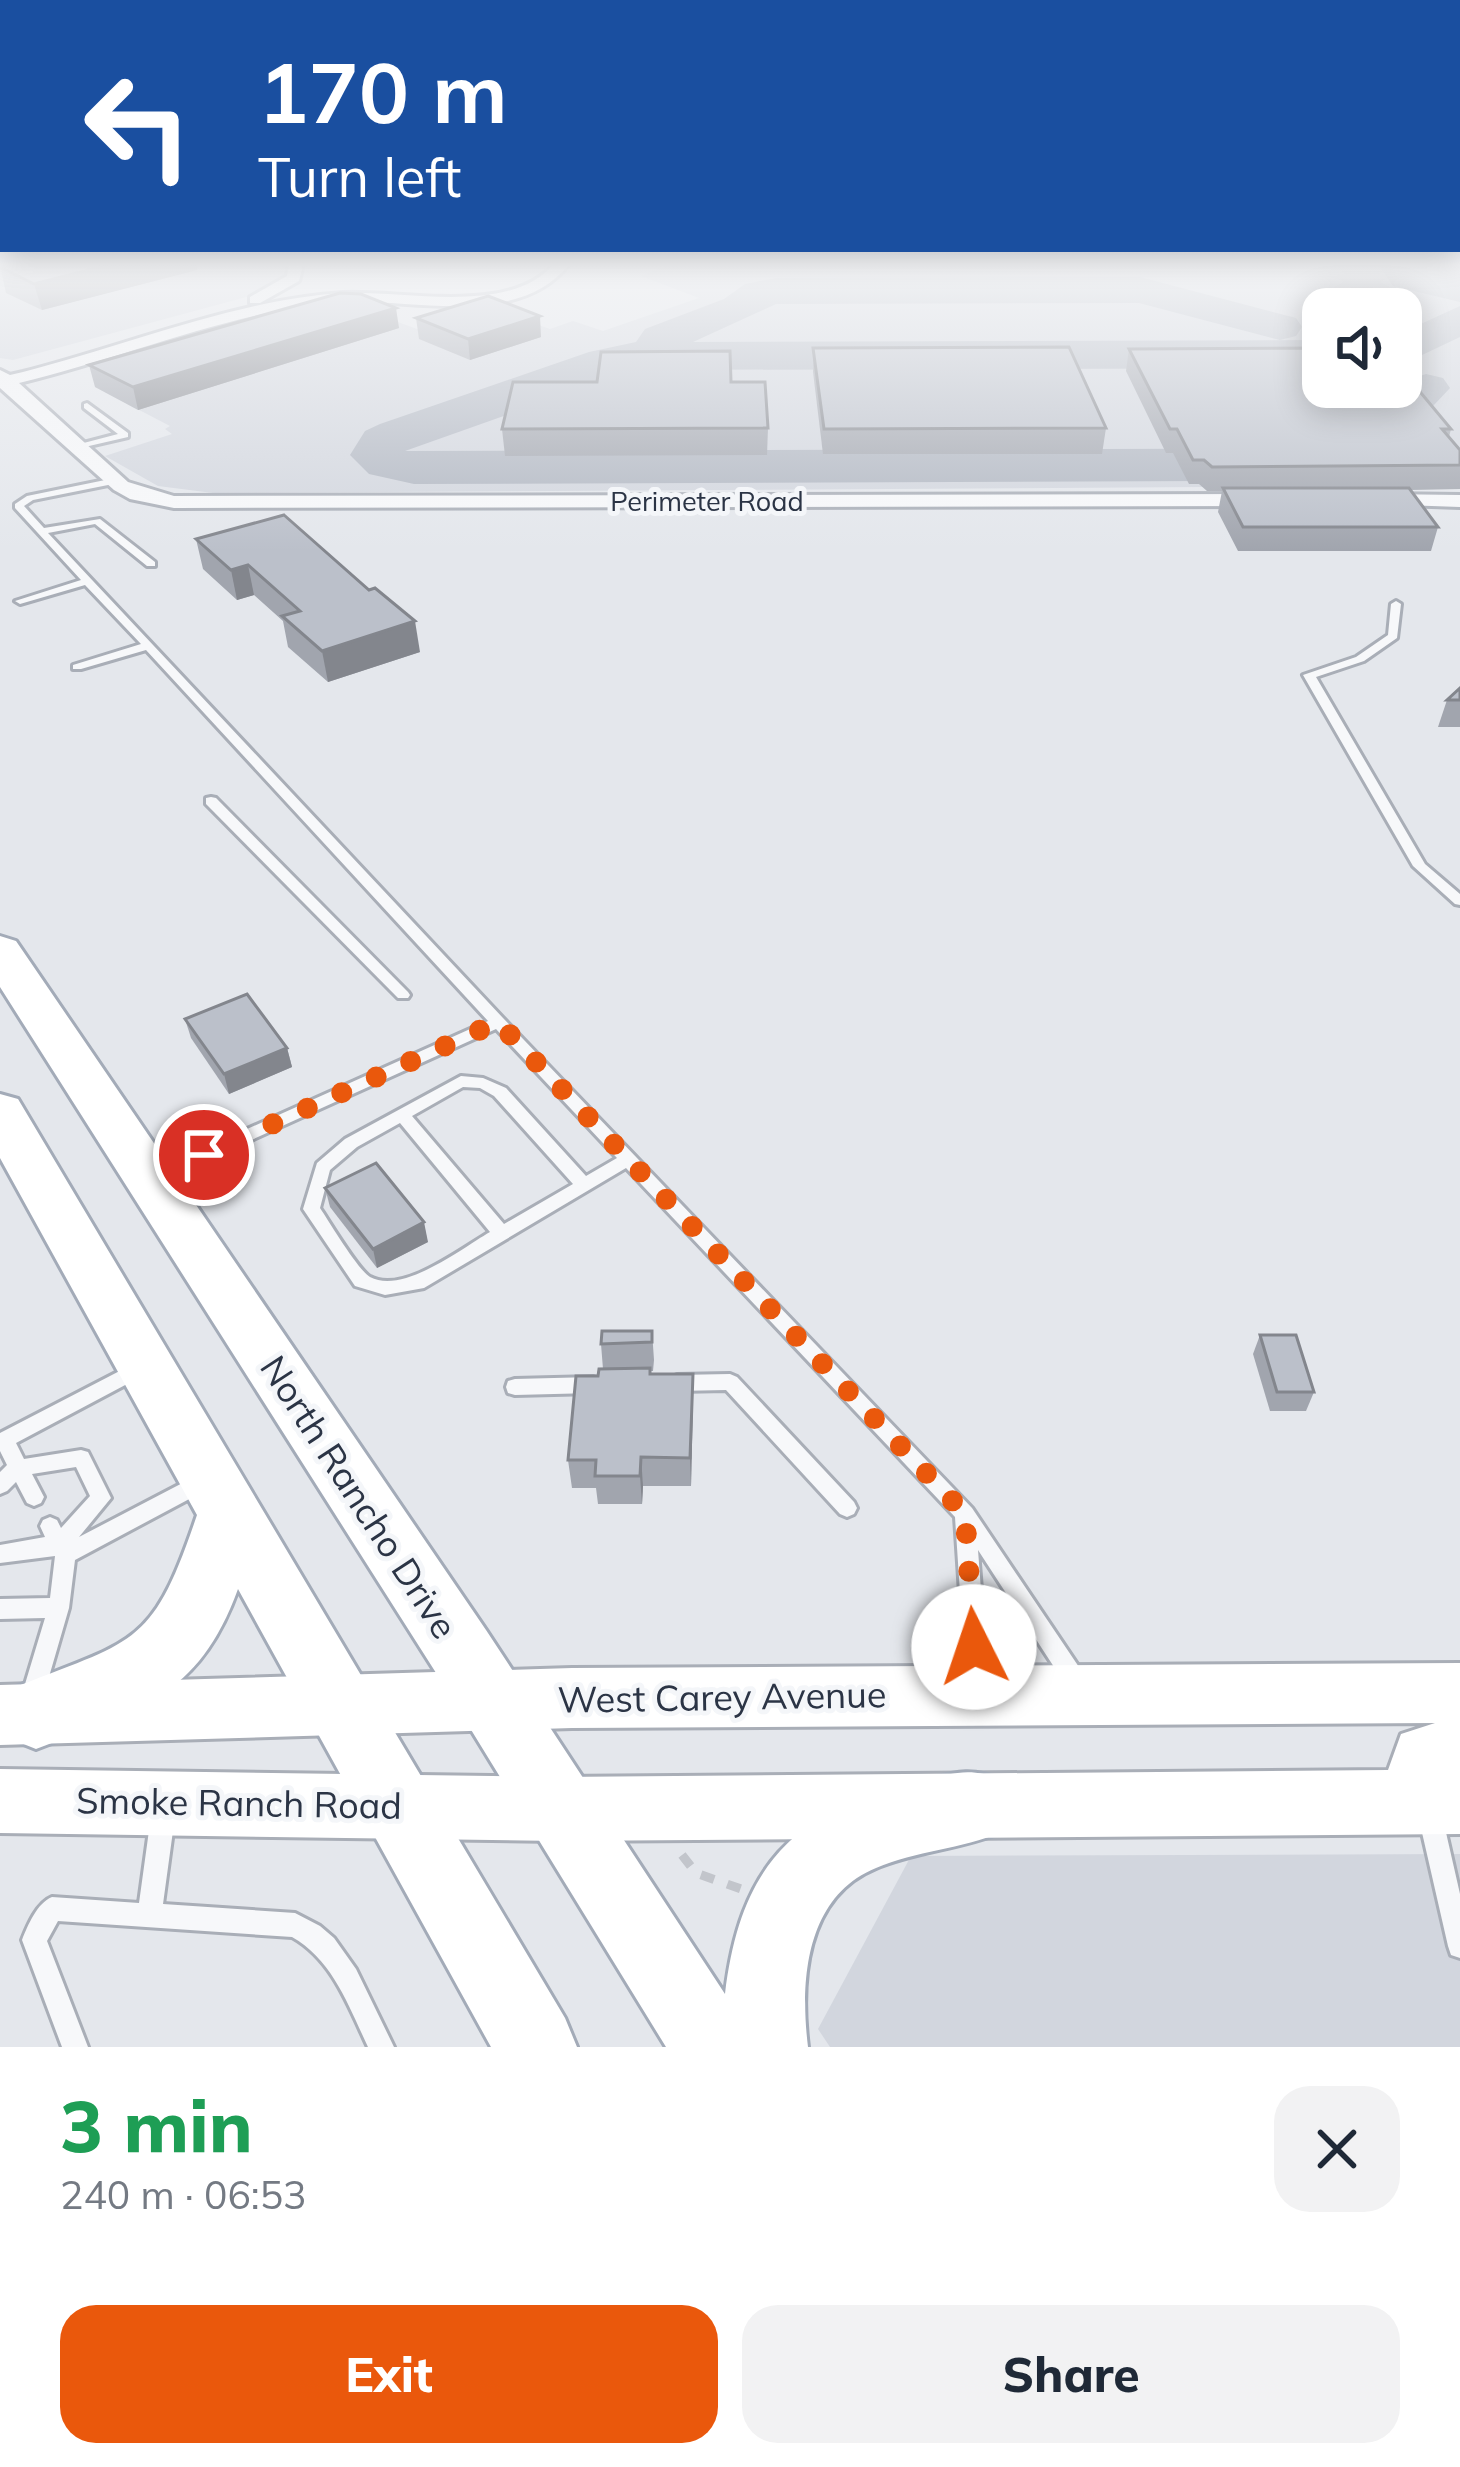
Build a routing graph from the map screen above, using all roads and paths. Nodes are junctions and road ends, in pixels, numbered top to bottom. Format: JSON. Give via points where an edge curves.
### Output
{"nodes":[{"id":1,"x":60,"y":360,"type":"edge"},
{"id":2,"x":70,"y":360,"type":"edge"},
{"id":3,"x":2,"y":377,"type":"edge"},
{"id":4,"x":87,"y":406,"type":"dead end"},
{"id":5,"x":79,"y":447,"type":"junction"},
{"id":6,"x":108,"y":483,"type":"junction"},
{"id":7,"x":1288,"y":500,"type":"edge"},
{"id":8,"x":1352,"y":500,"type":"edge"},
{"id":9,"x":1460,"y":501,"type":"edge"},
{"id":10,"x":41,"y":530,"type":"junction"},
{"id":11,"x":151,"y":564,"type":"dead end"},
{"id":12,"x":87,"y":581,"type":"junction"},
{"id":13,"x":20,"y":601,"type":"dead end"},
{"id":14,"x":1396,"y":604,"type":"dead end"},
{"id":15,"x":147,"y":646,"type":"junction"},
{"id":16,"x":76,"y":667,"type":"dead end"},
{"id":17,"x":211,"y":801,"type":"dead end"},
{"id":18,"x":1460,"y":901,"type":"edge"},
{"id":19,"x":0,"y":950,"type":"edge"},
{"id":20,"x":403,"y":995,"type":"dead end"},
{"id":21,"x":498,"y":1022,"type":"junction"},
{"id":22,"x":0,"y":1112,"type":"edge"},
{"id":23,"x":402,"y":1114,"type":"junction"},
{"id":24,"x":628,"y":1159,"type":"junction"},
{"id":25,"x":148,"y":1180,"type":"junction"},
{"id":26,"x":584,"y":1185,"type":"junction"},
{"id":27,"x":502,"y":1234,"type":"junction"},
{"id":28,"x":145,"y":1366,"type":"junction"},
{"id":29,"x":658,"y":1384,"type":"edge"},
{"id":30,"x":610,"y":1385,"type":"edge"},
{"id":31,"x":514,"y":1387,"type":"dead end"},
{"id":32,"x":18,"y":1468,"type":"junction"},
{"id":33,"x":0,"y":1485,"type":"edge"},
{"id":34,"x":34,"y":1497,"type":"dead end"},
{"id":35,"x":219,"y":1498,"type":"junction"},
{"id":36,"x":847,"y":1508,"type":"dead end"},
{"id":37,"x":965,"y":1514,"type":"junction"},
{"id":38,"x":58,"y":1542,"type":"junction"},
{"id":39,"x":0,"y":1554,"type":"edge"},
{"id":40,"x":59,"y":1608,"type":"junction"},
{"id":41,"x":0,"y":1610,"type":"edge"},
{"id":42,"x":977,"y":1693,"type":"junction"},
{"id":43,"x":1083,"y":1693,"type":"junction"},
{"id":44,"x":1460,"y":1693,"type":"edge"},
{"id":45,"x":494,"y":1702,"type":"junction"},
{"id":46,"x":340,"y":1705,"type":"junction"},
{"id":47,"x":21,"y":1714,"type":"edge"},
{"id":48,"x":1449,"y":1785,"type":"edge"},
{"id":49,"x":0,"y":1801,"type":"edge"},
{"id":50,"x":165,"y":1802,"type":"junction"},
{"id":51,"x":398,"y":1805,"type":"junction"},
{"id":52,"x":976,"y":1806,"type":"junction"},
{"id":53,"x":558,"y":1809,"type":"junction"},
{"id":54,"x":673,"y":1844,"type":"dead end"},
{"id":55,"x":749,"y":1892,"type":"dead end"},
{"id":56,"x":149,"y":1915,"type":"junction"},
{"id":57,"x":1460,"y":1946,"type":"edge"},
{"id":58,"x":75,"y":2047,"type":"edge"},
{"id":59,"x":381,"y":2047,"type":"edge"},
{"id":60,"x":536,"y":2047,"type":"edge"},
{"id":61,"x":712,"y":2047,"type":"edge"},
{"id":62,"x":767,"y":2047,"type":"edge"}],
"edges":[{"from":1,"to":3,"type":"street"},
{"from":2,"to":3,"type":"street"},
{"from":3,"to":5,"type":"street","name":"Perimeter Road"},
{"from":4,"to":5,"type":"lane","via":[[125,435]]},
{"from":5,"to":6,"type":"street","name":"Perimeter Road"},
{"from":6,"to":7,"type":"street","name":"Perimeter Road","via":[[196,504]]},
{"from":6,"to":10,"type":"lane","via":[[43,506],[18,506]]},
{"from":8,"to":9,"type":"street"},
{"from":10,"to":11,"type":"lane","via":[[97,521]]},
{"from":10,"to":12,"type":"lane"},
{"from":12,"to":13,"type":"lane"},
{"from":12,"to":15,"type":"lane"},
{"from":14,"to":18,"type":"lane","via":[[1393,636],[1360,659],[1309,675],[1420,866]]},
{"from":15,"to":16,"type":"lane"},
{"from":15,"to":21,"type":"lane"},
{"from":17,"to":20,"type":"lane"},
{"from":19,"to":25,"type":"main road","name":"North Rancho Drive"},
{"from":21,"to":24,"type":"lane"},
{"from":21,"to":25,"type":"lane"},
{"from":22,"to":28,"type":"main road"},
{"from":23,"to":26,"type":"lane","via":[[461,1081],[483,1083]]},
{"from":23,"to":27,"type":"lane"},
{"from":23,"to":27,"type":"lane","via":[[323,1167],[312,1196],[310,1210],[361,1281],[385,1288],[418,1283]]},
{"from":24,"to":26,"type":"lane"},
{"from":24,"to":37,"type":"lane"},
{"from":25,"to":45,"type":"main road","name":"North Rancho Drive"},
{"from":26,"to":27,"type":"lane"},
{"from":28,"to":32,"type":"lane","via":[[4,1440]]},
{"from":28,"to":35,"type":"main road"},
{"from":29,"to":36,"type":"lane","via":[[730,1382]]},
{"from":30,"to":31,"type":"lane"},
{"from":32,"to":33,"type":"lane"},
{"from":32,"to":34,"type":"lane"},
{"from":32,"to":38,"type":"lane","via":[[81,1458],[101,1498]]},
{"from":35,"to":38,"type":"lane"},
{"from":35,"to":46,"type":"main road"},
{"from":35,"to":47,"type":"main road","via":[[193,1622],[170,1652],[132,1679]]},
{"from":37,"to":42,"type":"lane"},
{"from":37,"to":43,"type":"lane"},
{"from":38,"to":39,"type":"lane"},
{"from":38,"to":40,"type":"lane"},
{"from":40,"to":41,"type":"lane"},
{"from":40,"to":47,"type":"lane"},
{"from":42,"to":43,"type":"main road","name":"West Carey Avenue"},
{"from":42,"to":45,"type":"main road","name":"West Carey Avenue"},
{"from":43,"to":44,"type":"main road","name":"West Carey Avenue"},
{"from":45,"to":46,"type":"main road","name":"West Carey Avenue"},
{"from":45,"to":53,"type":"main road","name":"North Rancho Drive"},
{"from":46,"to":47,"type":"main road"},
{"from":46,"to":51,"type":"main road"},
{"from":48,"to":52,"type":"main road"},
{"from":48,"to":57,"type":"lane"},
{"from":49,"to":50,"type":"main road","name":"Smoke Ranch Road"},
{"from":50,"to":51,"type":"main road","name":"Smoke Ranch Road"},
{"from":50,"to":56,"type":"lane"},
{"from":51,"to":53,"type":"main road","name":"Smoke Ranch Road"},
{"from":51,"to":60,"type":"main road"},
{"from":52,"to":53,"type":"main road"},
{"from":52,"to":62,"type":"main road","via":[[838,1847],[802,1880],[780,1918],[770,1960]]},
{"from":53,"to":61,"type":"main road","name":"North Rancho Drive"},
{"from":54,"to":55,"type":"path","via":[[696,1873]]},
{"from":56,"to":58,"type":"lane","via":[[52,1909],[34,1940]]},
{"from":56,"to":59,"type":"lane","via":[[314,1933],[333,1953]]}]}
